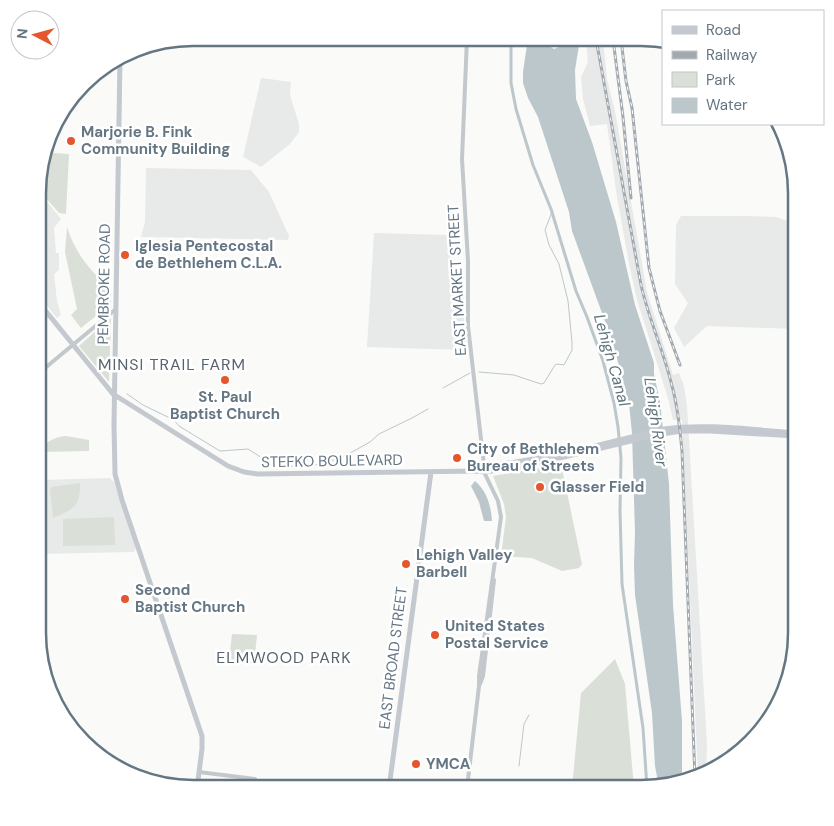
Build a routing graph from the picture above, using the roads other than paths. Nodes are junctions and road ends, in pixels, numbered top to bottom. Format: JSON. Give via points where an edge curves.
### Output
{"nodes":[{"id":1,"x":468,"y":46,"type":"edge"},
{"id":2,"x":120,"y":66,"type":"edge"},
{"id":3,"x":116,"y":309,"type":"junction"},
{"id":4,"x":46,"y":312,"type":"edge"},
{"id":5,"x":73,"y":345,"type":"junction"},
{"id":6,"x":46,"y":367,"type":"edge"},
{"id":7,"x":114,"y":394,"type":"junction"},
{"id":8,"x":787,"y":434,"type":"edge"},
{"id":9,"x":485,"y":470,"type":"junction"},
{"id":10,"x":431,"y":472,"type":"junction"},
{"id":11,"x":199,"y":772,"type":"junction"},
{"id":12,"x":198,"y":779,"type":"edge"},
{"id":13,"x":255,"y":779,"type":"edge"},
{"id":14,"x":391,"y":779,"type":"edge"},
{"id":15,"x":467,"y":779,"type":"edge"}],
"edges":[{"from":1,"to":9,"type":"street","name":"EAST MARKET STREET","via":[[462,159],[468,326]]},
{"from":2,"to":3,"type":"main road","name":"PEMBROKE ROAD"},
{"from":3,"to":5,"type":"street"},
{"from":3,"to":7,"type":"main road","name":"PEMBROKE ROAD"},
{"from":4,"to":5,"type":"main road","name":"STEFKO BOULEVARD"},
{"from":5,"to":6,"type":"street"},
{"from":5,"to":7,"type":"main road","name":"STEFKO BOULEVARD"},
{"from":7,"to":10,"type":"main road","name":"STEFKO BOULEVARD","via":[[226,465],[244,472]]},
{"from":7,"to":11,"type":"main road","name":"PEMBROKE ROAD","via":[[114,458],[118,488],[202,736]]},
{"from":8,"to":9,"type":"main road","name":"STEFKO BOULEVARD","via":[[681,431],[526,466]]},
{"from":9,"to":10,"type":"main road","name":"STEFKO BOULEVARD"},
{"from":9,"to":15,"type":"street","name":"EAST MARKET STREET","via":[[501,516]]},
{"from":10,"to":14,"type":"main road","name":"EAST BROAD STREET"},
{"from":11,"to":12,"type":"main road"},
{"from":11,"to":13,"type":"street"}]}
